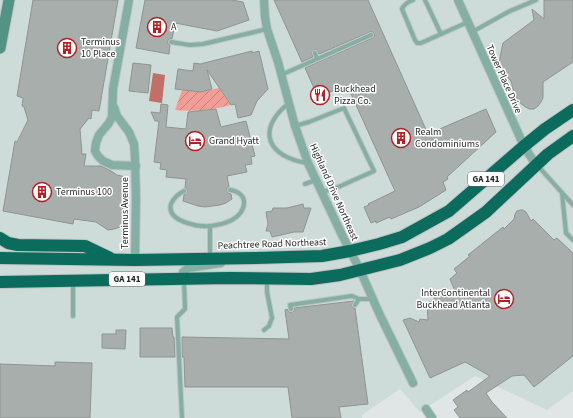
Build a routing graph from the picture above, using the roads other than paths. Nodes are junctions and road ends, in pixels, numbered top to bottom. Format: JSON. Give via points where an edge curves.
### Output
{"nodes":[{"id":1,"x":9,"y":0,"type":"edge"},
{"id":2,"x":129,"y":0,"type":"edge"},
{"id":3,"x":264,"y":0,"type":"edge"},
{"id":4,"x":412,"y":0,"type":"edge"},
{"id":5,"x":425,"y":0,"type":"edge"},
{"id":6,"x":458,"y":0,"type":"edge"},
{"id":7,"x":536,"y":0,"type":"edge"},
{"id":8,"x":468,"y":22,"type":"junction"},
{"id":9,"x":2,"y":27,"type":"edge"},
{"id":10,"x":267,"y":28,"type":"junction"},
{"id":11,"x":472,"y":32,"type":"junction"},
{"id":12,"x":441,"y":34,"type":"junction"},
{"id":13,"x":371,"y":35,"type":"dead end"},
{"id":14,"x":171,"y":42,"type":"dead end"},
{"id":15,"x":0,"y":48,"type":"edge"},
{"id":16,"x":315,"y":53,"type":"dead end"},
{"id":17,"x":317,"y":59,"type":"junction"},
{"id":18,"x":281,"y":75,"type":"junction"},
{"id":19,"x":289,"y":103,"type":"junction"},
{"id":20,"x":112,"y":105,"type":"junction"},
{"id":21,"x":573,"y":110,"type":"edge"},
{"id":22,"x":295,"y":126,"type":"junction"},
{"id":23,"x":573,"y":136,"type":"edge"},
{"id":24,"x":524,"y":146,"type":"junction"},
{"id":25,"x":308,"y":163,"type":"junction"},
{"id":26,"x":536,"y":165,"type":"junction"},
{"id":27,"x":136,"y":166,"type":"junction"},
{"id":28,"x":316,"y":180,"type":"junction"},
{"id":29,"x":305,"y":184,"type":"dead end"},
{"id":30,"x":230,"y":190,"type":"dead end"},
{"id":31,"x":184,"y":191,"type":"dead end"},
{"id":32,"x":322,"y":192,"type":"junction"},
{"id":33,"x":562,"y":193,"type":"junction"},
{"id":34,"x":573,"y":205,"type":"edge"},
{"id":35,"x":210,"y":226,"type":"junction"},
{"id":36,"x":0,"y":238,"type":"edge"},
{"id":37,"x":573,"y":240,"type":"edge"},
{"id":38,"x":350,"y":251,"type":"junction"},
{"id":39,"x":0,"y":258,"type":"edge"},
{"id":40,"x":256,"y":258,"type":"junction"},
{"id":41,"x":210,"y":259,"type":"junction"},
{"id":42,"x":113,"y":260,"type":"junction"},
{"id":43,"x":135,"y":260,"type":"junction"},
{"id":44,"x":360,"y":270,"type":"junction"},
{"id":45,"x":184,"y":279,"type":"junction"},
{"id":46,"x":267,"y":279,"type":"junction"},
{"id":47,"x":73,"y":281,"type":"junction"},
{"id":48,"x":0,"y":282,"type":"edge"},
{"id":49,"x":358,"y":299,"type":"junction"},
{"id":50,"x":372,"y":299,"type":"junction"},
{"id":51,"x":355,"y":305,"type":"dead end"},
{"id":52,"x":291,"y":309,"type":"dead end"},
{"id":53,"x":74,"y":316,"type":"dead end"},
{"id":54,"x":264,"y":330,"type":"dead end"},
{"id":55,"x":413,"y":383,"type":"dead end"},
{"id":56,"x":426,"y":409,"type":"dead end"},
{"id":57,"x":182,"y":418,"type":"edge"},
{"id":58,"x":432,"y":418,"type":"edge"}],
"edges":[{"from":1,"to":9,"type":"main road"},
{"from":2,"to":20,"type":"street","name":"Terminus Avenue"},
{"from":3,"to":10,"type":"street","name":"Highland Drive Northeast"},
{"from":4,"to":12,"type":"lane","via":[[402,9],[414,40],[421,43]]},
{"from":5,"to":12,"type":"lane"},
{"from":6,"to":8,"type":"street","name":"Tower Place Drive"},
{"from":7,"to":11,"type":"lane"},
{"from":8,"to":11,"type":"street","name":"Tower Place Drive"},
{"from":8,"to":12,"type":"lane"},
{"from":9,"to":15,"type":"main road"},
{"from":10,"to":14,"type":"lane","via":[[203,44]]},
{"from":10,"to":18,"type":"street","name":"Highland Drive Northeast"},
{"from":11,"to":24,"type":"street","name":"Tower Place Drive"},
{"from":13,"to":17,"type":"lane"},
{"from":16,"to":17,"type":"lane"},
{"from":17,"to":18,"type":"lane"},
{"from":18,"to":19,"type":"street","name":"Highland Drive Northeast"},
{"from":19,"to":22,"type":"street","name":"Highland Drive Northeast"},
{"from":19,"to":25,"type":"lane","via":[[272,123],[269,133],[272,143],[282,155]]},
{"from":20,"to":27,"type":"street","name":"Terminus Avenue","via":[[134,144]]},
{"from":20,"to":27,"type":"street","name":"Terminus Avenue","via":[[112,117],[99,135],[95,150],[103,162]]},
{"from":21,"to":24,"type":"highway","name":"Peachtree Road Northeast","number":"GA 141"},
{"from":22,"to":25,"type":"street","name":"Highland Drive Northeast"},
{"from":22,"to":32,"type":"lane","via":[[344,108],[374,171]]},
{"from":23,"to":26,"type":"highway","number":"GA 141"},
{"from":24,"to":26,"type":"street","name":"Tower Place Drive"},
{"from":24,"to":38,"type":"highway","name":"Peachtree Road Northeast","number":"GA 141","via":[[449,211],[402,237]]},
{"from":25,"to":28,"type":"street","name":"Highland Drive Northeast"},
{"from":26,"to":33,"type":"lane"},
{"from":26,"to":44,"type":"highway","number":"GA 141","via":[[486,212],[448,239],[400,260]]},
{"from":27,"to":43,"type":"street","name":"Terminus Avenue"},
{"from":28,"to":29,"type":"lane"},
{"from":28,"to":32,"type":"street","name":"Highland Drive Northeast"},
{"from":30,"to":35,"type":"lane","via":[[238,192],[244,200],[240,214],[223,224]]},
{"from":31,"to":35,"type":"lane","via":[[173,199],[171,212],[183,222]]},
{"from":32,"to":38,"type":"street","name":"Highland Drive Northeast"},
{"from":33,"to":34,"type":"lane"},
{"from":33,"to":37,"type":"lane","via":[[566,233]]},
{"from":35,"to":41,"type":"lane"},
{"from":36,"to":42,"type":"highway","via":[[18,245],[85,246]]},
{"from":38,"to":40,"type":"highway","name":"Peachtree Road Northeast","number":"GA 141","via":[[322,256]]},
{"from":38,"to":44,"type":"street","name":"Highland Drive Northeast"},
{"from":39,"to":42,"type":"highway","name":"Peachtree Road Northeast","number":"GA 141"},
{"from":40,"to":41,"type":"highway","name":"Peachtree Road Northeast","number":"GA 141"},
{"from":40,"to":45,"type":"street","via":[[188,268],[183,272]]},
{"from":41,"to":43,"type":"highway","name":"Peachtree Road Northeast","number":"GA 141"},
{"from":42,"to":43,"type":"highway","name":"Peachtree Road Northeast","number":"GA 141"},
{"from":44,"to":46,"type":"highway","number":"GA 141","via":[[312,279]]},
{"from":44,"to":50,"type":"street","name":"Highland Drive Northeast"},
{"from":45,"to":46,"type":"highway","number":"GA 141"},
{"from":45,"to":47,"type":"highway","number":"GA 141"},
{"from":45,"to":57,"type":"lane","via":[[185,309],[178,317]]},
{"from":46,"to":54,"type":"lane","via":[[272,318]]},
{"from":47,"to":48,"type":"highway","number":"GA 141"},
{"from":47,"to":53,"type":"lane"},
{"from":49,"to":50,"type":"lane"},
{"from":49,"to":51,"type":"lane"},
{"from":49,"to":52,"type":"lane","via":[[352,296],[290,305]]},
{"from":50,"to":55,"type":"street","name":"Highland Drive Northeast"},
{"from":56,"to":58,"type":"street"}]}
